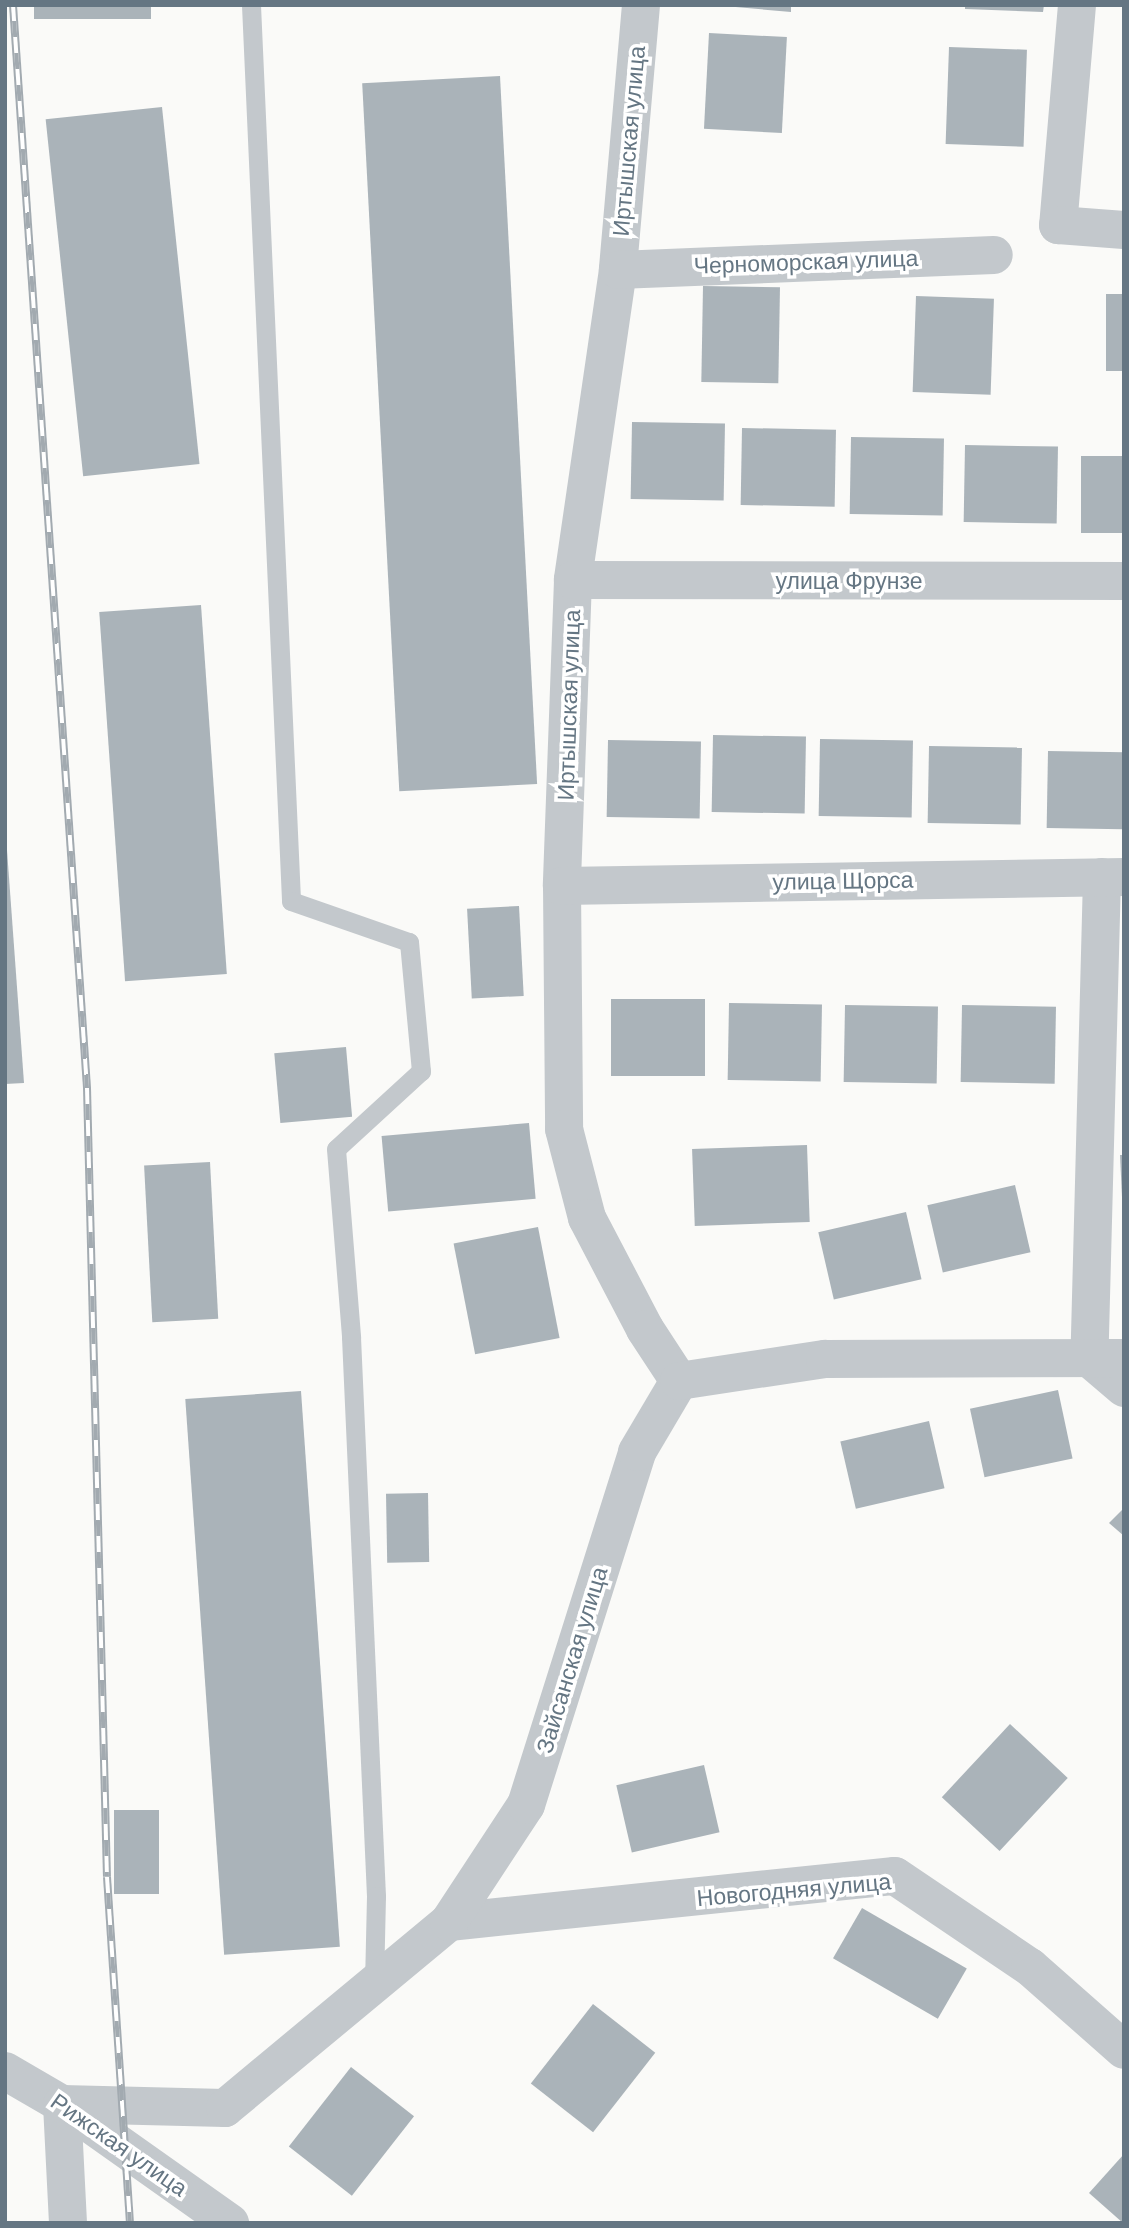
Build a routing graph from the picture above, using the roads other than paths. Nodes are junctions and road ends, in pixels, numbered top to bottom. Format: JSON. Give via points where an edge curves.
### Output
{"nodes":[{"id":1,"x":251,"y":5,"type":"edge"},
{"id":2,"x":641,"y":5,"type":"edge"},
{"id":3,"x":1077,"y":5,"type":"edge"},
{"id":4,"x":1124,"y":230,"type":"edge"},
{"id":5,"x":994,"y":255,"type":"dead end"},
{"id":6,"x":618,"y":270,"type":"junction"},
{"id":7,"x":573,"y":580,"type":"junction"},
{"id":8,"x":1124,"y":581,"type":"edge"},
{"id":9,"x":1113,"y":877,"type":"edge"},
{"id":10,"x":562,"y":886,"type":"junction"},
{"id":11,"x":1106,"y":1358,"type":"edge"},
{"id":12,"x":679,"y":1381,"type":"junction"},
{"id":13,"x":1124,"y":1388,"type":"edge"},
{"id":14,"x":449,"y":1922,"type":"junction"},
{"id":15,"x":374,"y":1986,"type":"junction"},
{"id":16,"x":1124,"y":2050,"type":"edge"},
{"id":17,"x":5,"y":2071,"type":"edge"},
{"id":18,"x":62,"y":2104,"type":"junction"},
{"id":19,"x":68,"y":2223,"type":"edge"},
{"id":20,"x":230,"y":2223,"type":"edge"}],
"edges":[{"from":1,"to":15,"type":"lane","via":[[291,901],[409,942],[421,1071],[336,1149],[351,1336],[376,1896]]},
{"from":2,"to":6,"type":"street","name":"Иртышская улица"},
{"from":3,"to":4,"type":"street","via":[[1058,225]]},
{"from":5,"to":6,"type":"street","name":"Черноморская улица"},
{"from":6,"to":7,"type":"street","name":"Иртышская улица"},
{"from":7,"to":8,"type":"street","name":"улица Фрунзе"},
{"from":7,"to":10,"type":"street","name":"Иртышская улица"},
{"from":9,"to":10,"type":"street","name":"улица Щорса"},
{"from":9,"to":11,"type":"street"},
{"from":10,"to":12,"type":"street","name":"Иртышская улица","via":[[564,1129],[587,1218],[645,1329]]},
{"from":11,"to":12,"type":"street","via":[[825,1359]]},
{"from":11,"to":13,"type":"street"},
{"from":12,"to":14,"type":"street","name":"Зайсанская улица","via":[[637,1452],[526,1805]]},
{"from":14,"to":15,"type":"street","name":"Зайсанская улица"},
{"from":14,"to":16,"type":"street","name":"Новогодняя улица","via":[[895,1876],[1030,1966]]},
{"from":15,"to":18,"type":"street","name":"Зайсанская улица","via":[[225,2108]]},
{"from":17,"to":18,"type":"street","name":"Рижская улица"},
{"from":18,"to":19,"type":"street"},
{"from":18,"to":20,"type":"street","name":"Рижская улица"}]}
